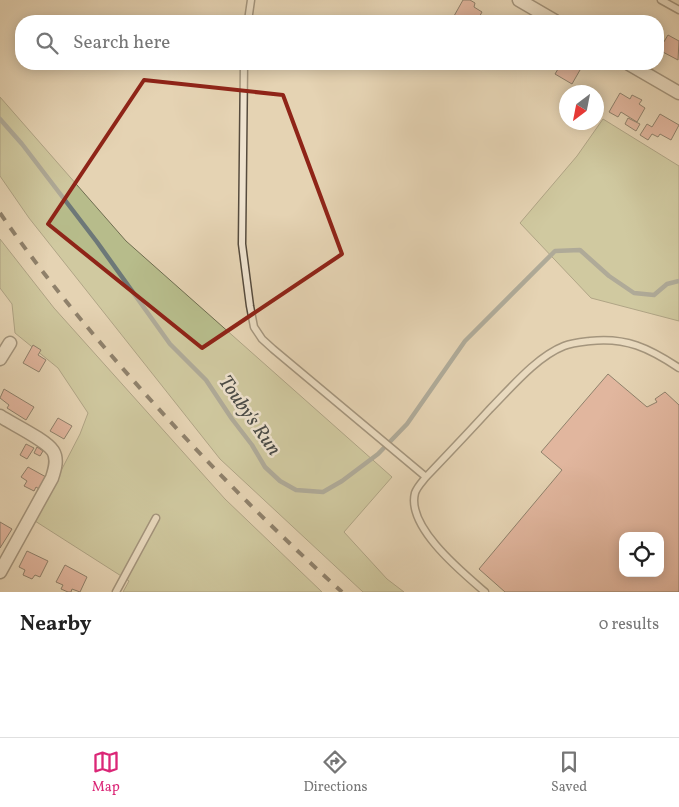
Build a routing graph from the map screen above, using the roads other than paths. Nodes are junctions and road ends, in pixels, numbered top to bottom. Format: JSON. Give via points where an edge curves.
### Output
{"nodes":[{"id":1,"x":251,"y":0,"type":"edge"},
{"id":2,"x":519,"y":0,"type":"edge"},
{"id":3,"x":661,"y":0,"type":"edge"},
{"id":4,"x":679,"y":10,"type":"edge"},
{"id":5,"x":249,"y":15,"type":"edge"},
{"id":6,"x":545,"y":15,"type":"edge"},
{"id":7,"x":244,"y":70,"type":"edge"},
{"id":8,"x":639,"y":70,"type":"edge"},
{"id":9,"x":679,"y":93,"type":"edge"},
{"id":10,"x":10,"y":343,"type":"dead end"},
{"id":11,"x":0,"y":358,"type":"edge"},
{"id":12,"x":679,"y":368,"type":"edge"},
{"id":13,"x":0,"y":416,"type":"edge"},
{"id":14,"x":426,"y":477,"type":"junction"},
{"id":15,"x":156,"y":518,"type":"dead end"},
{"id":16,"x":0,"y":572,"type":"edge"},
{"id":17,"x":116,"y":592,"type":"edge"},
{"id":18,"x":485,"y":592,"type":"edge"}],
"edges":[{"from":1,"to":5,"type":"lane"},
{"from":2,"to":6,"type":"street"},
{"from":3,"to":4,"type":"lane"},
{"from":7,"to":14,"type":"lane","via":[[242,244],[254,327],[273,349]]},
{"from":8,"to":9,"type":"street"},
{"from":10,"to":11,"type":"street"},
{"from":12,"to":14,"type":"lane","via":[[629,342],[602,340],[566,345],[541,360],[516,382]]},
{"from":13,"to":16,"type":"street","via":[[46,444],[54,451],[56,464],[52,478]]},
{"from":14,"to":18,"type":"lane","via":[[415,494],[414,503],[422,524],[436,546]]},
{"from":15,"to":17,"type":"lane"}]}
